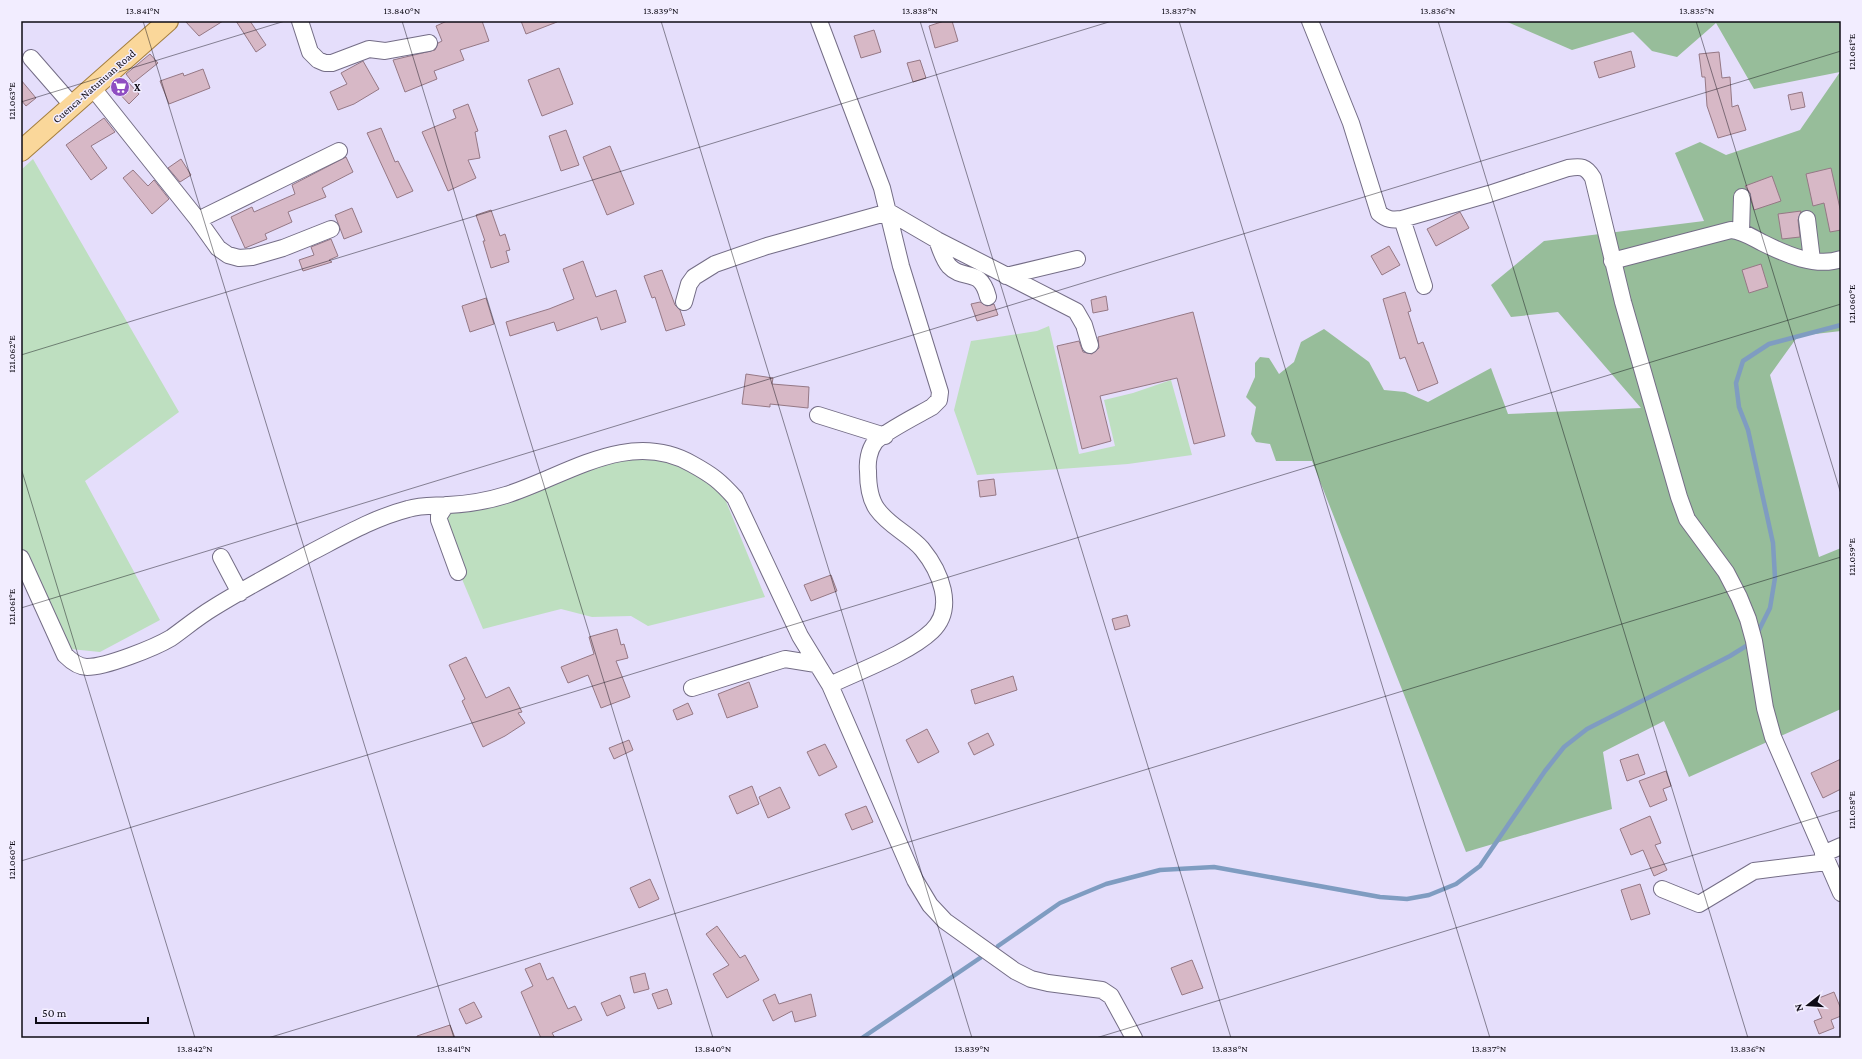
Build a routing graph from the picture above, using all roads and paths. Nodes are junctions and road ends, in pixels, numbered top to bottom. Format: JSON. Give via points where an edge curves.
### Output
{"nodes":[{"id":1,"x":168,"y":21,"type":"edge"},
{"id":2,"x":300,"y":21,"type":"edge"},
{"id":3,"x":819,"y":21,"type":"edge"},
{"id":4,"x":1310,"y":21,"type":"edge"},
{"id":5,"x":429,"y":43,"type":"dead end"},
{"id":6,"x":31,"y":58,"type":"dead end"},
{"id":7,"x":92,"y":87,"type":"junction"},
{"id":8,"x":72,"y":105,"type":"junction"},
{"id":9,"x":21,"y":151,"type":"edge"},
{"id":10,"x":339,"y":151,"type":"dead end"},
{"id":11,"x":1742,"y":198,"type":"dead end"},
{"id":12,"x":889,"y":212,"type":"junction"},
{"id":13,"x":1402,"y":219,"type":"junction"},
{"id":14,"x":1807,"y":219,"type":"dead end"},
{"id":15,"x":198,"y":220,"type":"junction"},
{"id":16,"x":331,"y":229,"type":"dead end"},
{"id":17,"x":1741,"y":232,"type":"junction"},
{"id":18,"x":937,"y":240,"type":"junction"},
{"id":19,"x":1077,"y":259,"type":"dead end"},
{"id":20,"x":1812,"y":260,"type":"junction"},
{"id":21,"x":1841,"y":260,"type":"edge"},
{"id":22,"x":1612,"y":261,"type":"junction"},
{"id":23,"x":1006,"y":276,"type":"junction"},
{"id":24,"x":1424,"y":286,"type":"dead end"},
{"id":25,"x":988,"y":297,"type":"dead end"},
{"id":26,"x":684,"y":302,"type":"dead end"},
{"id":27,"x":1090,"y":344,"type":"dead end"},
{"id":28,"x":818,"y":415,"type":"dead end"},
{"id":29,"x":884,"y":436,"type":"junction"},
{"id":30,"x":446,"y":505,"type":"junction"},
{"id":31,"x":21,"y":558,"type":"edge"},
{"id":32,"x":221,"y":558,"type":"dead end"},
{"id":33,"x":458,"y":572,"type":"dead end"},
{"id":34,"x":240,"y":593,"type":"junction"},
{"id":35,"x":816,"y":664,"type":"junction"},
{"id":36,"x":830,"y":685,"type":"junction"},
{"id":37,"x":692,"y":688,"type":"dead end"},
{"id":38,"x":1841,"y":846,"type":"edge"},
{"id":39,"x":1825,"y":858,"type":"junction"},
{"id":40,"x":1662,"y":890,"type":"dead end"},
{"id":41,"x":1841,"y":893,"type":"edge"},
{"id":42,"x":1134,"y":1038,"type":"edge"}],
"edges":[{"from":1,"to":7,"type":"main road","name":"Cuenca-Natunuan Road"},
{"from":2,"to":5,"type":"street","via":[[310,52],[325,63],[369,49],[385,51]]},
{"from":3,"to":12,"type":"street"},
{"from":4,"to":13,"type":"street","via":[[1351,123],[1379,213],[1391,220]]},
{"from":6,"to":8,"type":"street"},
{"from":7,"to":8,"type":"main road","name":"Cuenca-Natunuan Road"},
{"from":7,"to":15,"type":"street"},
{"from":8,"to":9,"type":"main road","name":"Cuenca-Natunuan Road"},
{"from":10,"to":15,"type":"street"},
{"from":11,"to":17,"type":"street"},
{"from":12,"to":18,"type":"street"},
{"from":12,"to":26,"type":"street","via":[[767,246],[716,264],[694,277],[689,284]]},
{"from":12,"to":29,"type":"street","via":[[894,243],[940,392],[939,400],[932,407]]},
{"from":13,"to":22,"type":"street","via":[[1568,168],[1579,167],[1588,170],[1593,178]]},
{"from":13,"to":24,"type":"street"},
{"from":14,"to":20,"type":"street"},
{"from":15,"to":16,"type":"street","via":[[218,248],[228,255],[239,258],[283,248]]},
{"from":17,"to":20,"type":"street","via":[[1790,255]]},
{"from":17,"to":22,"type":"street","via":[[1731,230]]},
{"from":18,"to":23,"type":"street"},
{"from":18,"to":25,"type":"street","via":[[948,265],[958,272],[979,279],[985,286]]},
{"from":19,"to":23,"type":"street"},
{"from":20,"to":21,"type":"street"},
{"from":22,"to":39,"type":"street","via":[[1679,497],[1687,519],[1726,572],[1748,619],[1773,737]]},
{"from":23,"to":27,"type":"street","via":[[1076,311]]},
{"from":28,"to":29,"type":"street"},
{"from":29,"to":36,"type":"street","via":[[875,443],[867,461],[868,489],[876,508],[922,549],[941,580],[945,600],[942,615],[933,630],[918,642]]},
{"from":30,"to":33,"type":"street","via":[[439,520]]},
{"from":30,"to":34,"type":"street","via":[[428,505],[391,514],[334,540]]},
{"from":30,"to":35,"type":"street","via":[[493,499],[611,454],[626,451],[649,450],[683,459],[719,480],[735,498],[800,636]]},
{"from":31,"to":34,"type":"street","via":[[65,655],[72,662],[86,667],[111,663],[169,639],[212,608]]},
{"from":32,"to":34,"type":"street"},
{"from":35,"to":36,"type":"street"},
{"from":35,"to":37,"type":"street","via":[[784,659]]},
{"from":36,"to":42,"type":"street","via":[[915,880],[930,905],[952,926],[1015,971],[1031,979],[1102,990],[1111,996]]},
{"from":38,"to":39,"type":"street"},
{"from":39,"to":40,"type":"street","via":[[1754,871],[1699,904]]},
{"from":39,"to":41,"type":"street"}]}
